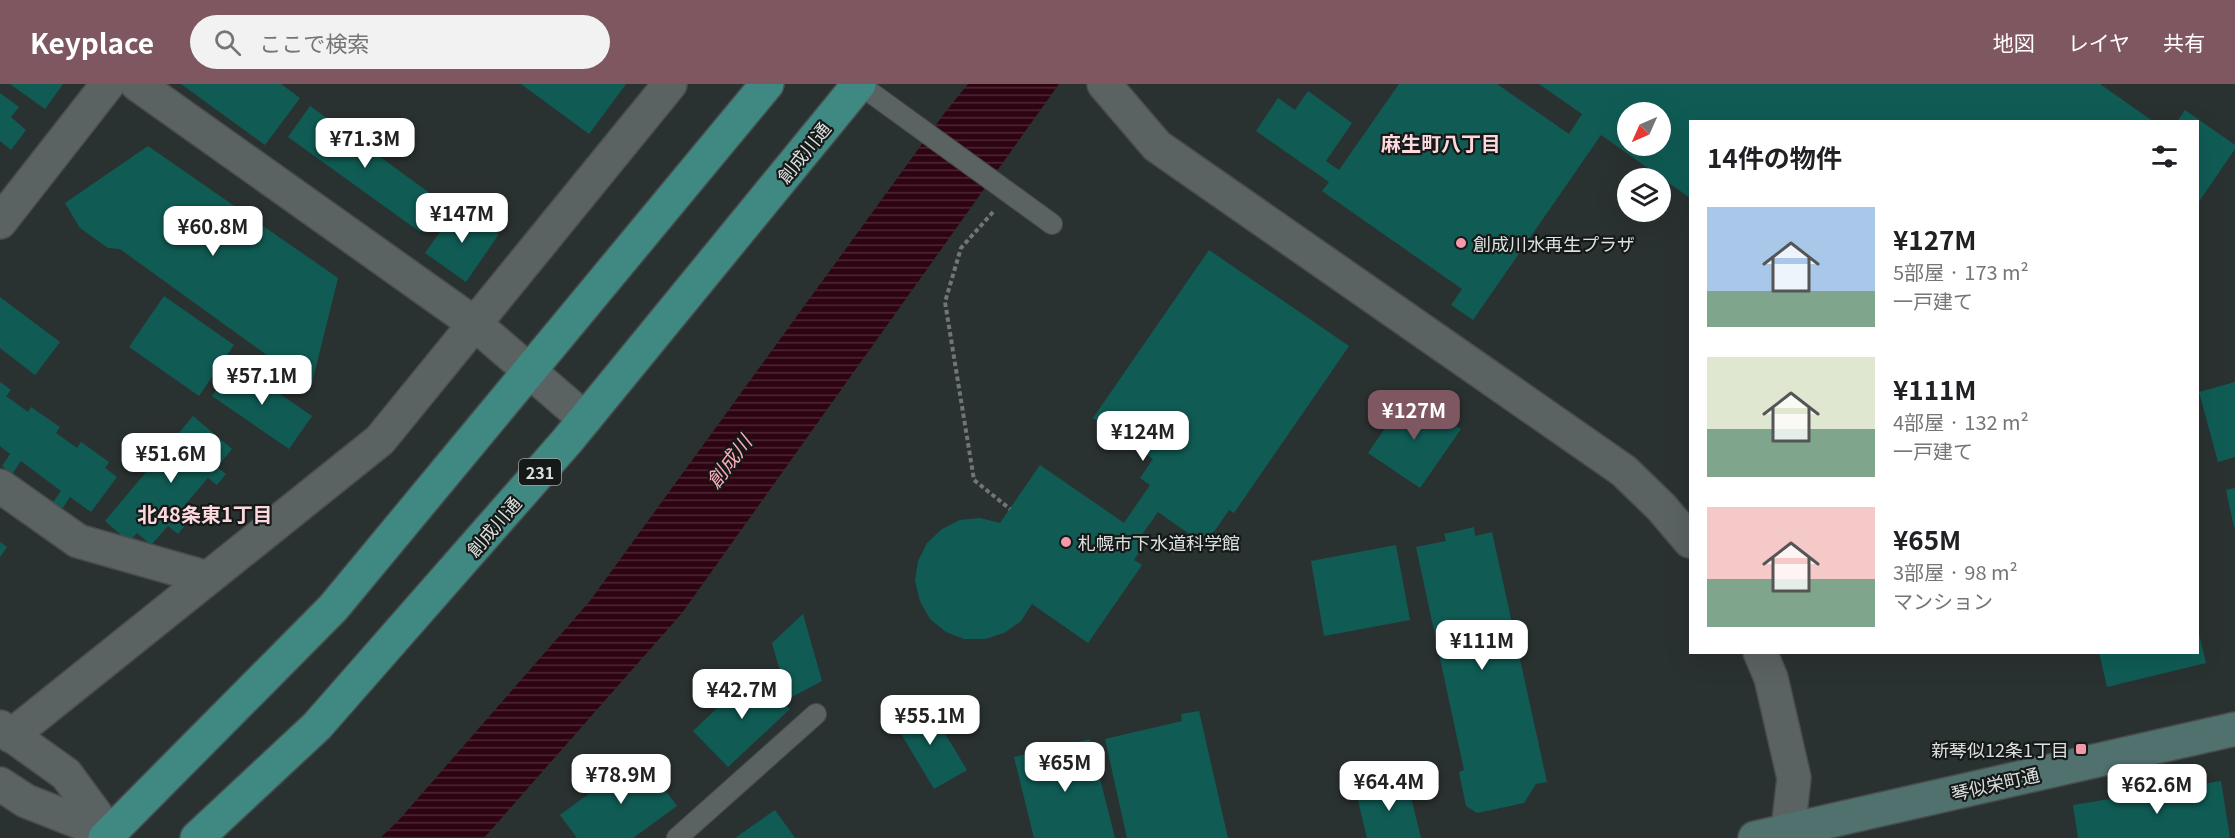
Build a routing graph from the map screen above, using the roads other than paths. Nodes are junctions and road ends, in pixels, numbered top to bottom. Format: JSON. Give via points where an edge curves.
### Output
{"nodes":[{"id":1,"x":108,"y":84,"type":"edge"},
{"id":2,"x":137,"y":84,"type":"edge"},
{"id":3,"x":670,"y":84,"type":"edge"},
{"id":4,"x":767,"y":84,"type":"edge"},
{"id":5,"x":859,"y":84,"type":"edge"},
{"id":6,"x":1104,"y":84,"type":"edge"},
{"id":7,"x":0,"y":222,"type":"edge"},
{"id":8,"x":1052,"y":224,"type":"dead end"},
{"id":9,"x":475,"y":324,"type":"junction"},
{"id":10,"x":529,"y":371,"type":"junction"},
{"id":11,"x":585,"y":419,"type":"junction"},
{"id":12,"x":0,"y":486,"type":"edge"},
{"id":13,"x":1689,"y":541,"type":"edge"},
{"id":14,"x":208,"y":578,"type":"junction"},
{"id":15,"x":1761,"y":654,"type":"edge"},
{"id":16,"x":816,"y":714,"type":"dead end"},
{"id":17,"x":2235,"y":729,"type":"edge"},
{"id":18,"x":6,"y":732,"type":"edge"},
{"id":19,"x":0,"y":784,"type":"edge"},
{"id":20,"x":1789,"y":834,"type":"edge"},
{"id":21,"x":110,"y":837,"type":"edge"},
{"id":22,"x":197,"y":838,"type":"edge"},
{"id":23,"x":677,"y":838,"type":"edge"},
{"id":24,"x":1755,"y":838,"type":"edge"}],
"edges":[{"from":1,"to":7,"type":"street"},
{"from":2,"to":9,"type":"street"},
{"from":3,"to":9,"type":"street"},
{"from":4,"to":10,"type":"highway"},
{"from":5,"to":8,"type":"lane","via":[[924,129],[1001,196]]},
{"from":5,"to":11,"type":"highway","name":"創成川通","number":"231"},
{"from":6,"to":13,"type":"street","via":[[1156,146],[1624,471]]},
{"from":9,"to":10,"type":"street"},
{"from":9,"to":14,"type":"street","via":[[381,440]]},
{"from":10,"to":11,"type":"street"},
{"from":10,"to":21,"type":"highway","via":[[333,608]]},
{"from":11,"to":22,"type":"highway","name":"創成川通","number":"231","via":[[317,726]]},
{"from":12,"to":14,"type":"street","via":[[78,541]]},
{"from":14,"to":18,"type":"street"},
{"from":15,"to":20,"type":"street","via":[[1772,678],[1794,778]]},
{"from":16,"to":23,"type":"lane"},
{"from":17,"to":20,"type":"main road","name":"琴似栄町通"},
{"from":18,"to":21,"type":"street","via":[[66,774]]},
{"from":19,"to":21,"type":"street","via":[[26,801]]},
{"from":20,"to":24,"type":"main road","name":"琴似栄町通"}]}
